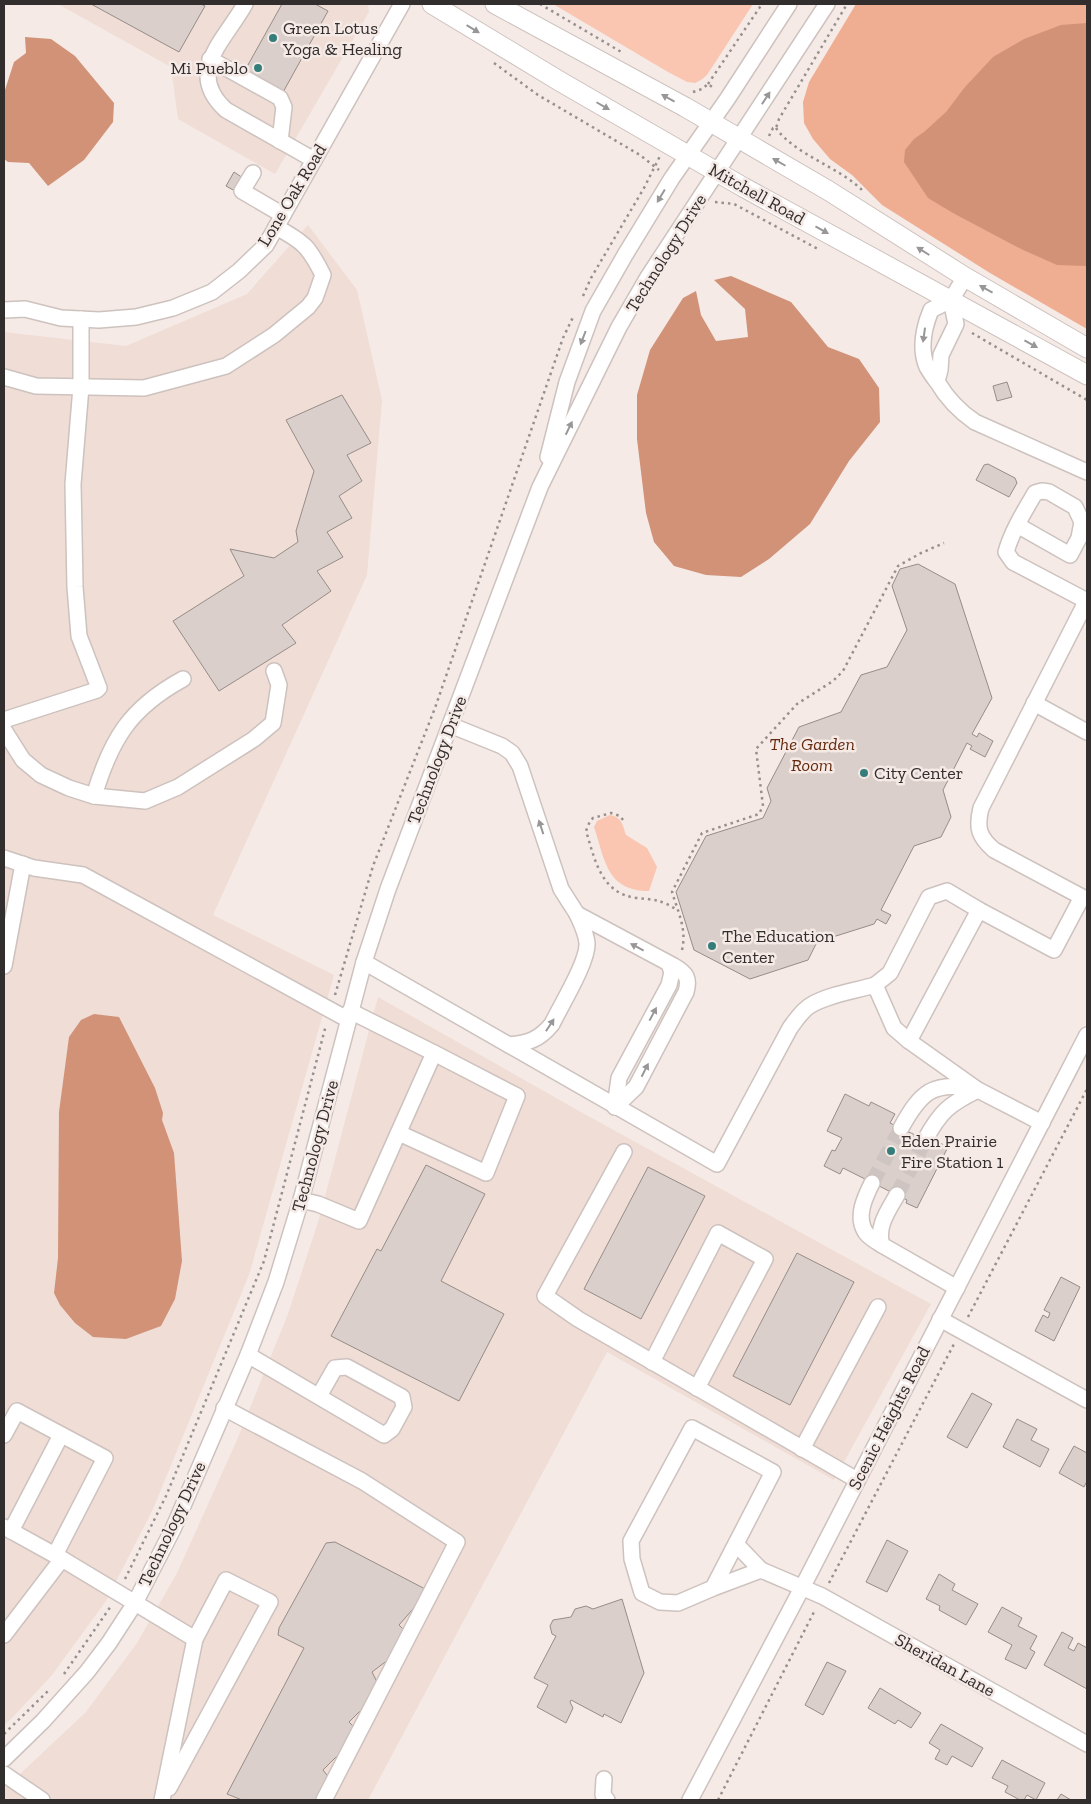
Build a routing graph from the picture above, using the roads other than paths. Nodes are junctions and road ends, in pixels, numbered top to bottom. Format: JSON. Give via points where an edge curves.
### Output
{"nodes":[{"id":1,"x":245,"y":4,"type":"edge"},
{"id":2,"x":402,"y":4,"type":"edge"},
{"id":3,"x":432,"y":4,"type":"edge"},
{"id":4,"x":495,"y":4,"type":"edge"},
{"id":5,"x":789,"y":4,"type":"edge"},
{"id":6,"x":827,"y":4,"type":"edge"},
{"id":7,"x":210,"y":59,"type":"junction"},
{"id":8,"x":710,"y":122,"type":"junction"},
{"id":9,"x":740,"y":140,"type":"junction"},
{"id":10,"x":280,"y":141,"type":"junction"},
{"id":11,"x":688,"y":155,"type":"junction"},
{"id":12,"x":314,"y":160,"type":"junction"},
{"id":13,"x":718,"y":172,"type":"junction"},
{"id":14,"x":253,"y":173,"type":"dead end"},
{"id":15,"x":279,"y":221,"type":"junction"},
{"id":16,"x":965,"y":278,"type":"junction"},
{"id":17,"x":951,"y":300,"type":"junction"},
{"id":18,"x":4,"y":310,"type":"edge"},
{"id":19,"x":81,"y":319,"type":"junction"},
{"id":20,"x":1087,"y":348,"type":"edge"},
{"id":21,"x":1087,"y":375,"type":"edge"},
{"id":22,"x":4,"y":377,"type":"edge"},
{"id":23,"x":936,"y":382,"type":"junction"},
{"id":24,"x":81,"y":387,"type":"junction"},
{"id":25,"x":1087,"y":472,"type":"edge"},
{"id":26,"x":540,"y":487,"type":"junction"},
{"id":27,"x":1017,"y":525,"type":"junction"},
{"id":28,"x":1087,"y":600,"type":"edge"},
{"id":29,"x":274,"y":671,"type":"dead end"},
{"id":30,"x":183,"y":679,"type":"dead end"},
{"id":31,"x":1034,"y":704,"type":"junction"},
{"id":32,"x":4,"y":720,"type":"edge"},
{"id":33,"x":450,"y":725,"type":"junction"},
{"id":34,"x":4,"y":730,"type":"edge"},
{"id":35,"x":1087,"y":732,"type":"edge"},
{"id":36,"x":94,"y":796,"type":"junction"},
{"id":37,"x":4,"y":858,"type":"edge"},
{"id":38,"x":23,"y":864,"type":"junction"},
{"id":39,"x":1085,"y":892,"type":"edge"},
{"id":40,"x":979,"y":910,"type":"junction"},
{"id":41,"x":577,"y":914,"type":"junction"},
{"id":42,"x":364,"y":962,"type":"junction"},
{"id":43,"x":4,"y":966,"type":"edge"},
{"id":44,"x":875,"y":986,"type":"junction"},
{"id":45,"x":349,"y":1015,"type":"junction"},
{"id":46,"x":1087,"y":1035,"type":"edge"},
{"id":47,"x":909,"y":1041,"type":"junction"},
{"id":48,"x":509,"y":1046,"type":"junction"},
{"id":49,"x":434,"y":1053,"type":"junction"},
{"id":50,"x":978,"y":1090,"type":"junction"},
{"id":51,"x":615,"y":1107,"type":"junction"},
{"id":52,"x":1042,"y":1123,"type":"junction"},
{"id":53,"x":901,"y":1128,"type":"tunnel mouth"},
{"id":54,"x":399,"y":1133,"type":"junction"},
{"id":55,"x":925,"y":1140,"type":"tunnel mouth"},
{"id":56,"x":624,"y":1152,"type":"dead end"},
{"id":57,"x":872,"y":1183,"type":"tunnel mouth"},
{"id":58,"x":897,"y":1195,"type":"tunnel mouth"},
{"id":59,"x":301,"y":1200,"type":"junction"},
{"id":60,"x":882,"y":1245,"type":"junction"},
{"id":61,"x":957,"y":1288,"type":"junction"},
{"id":62,"x":878,"y":1306,"type":"dead end"},
{"id":63,"x":940,"y":1319,"type":"junction"},
{"id":64,"x":248,"y":1355,"type":"junction"},
{"id":65,"x":652,"y":1362,"type":"junction"},
{"id":66,"x":697,"y":1388,"type":"junction"},
{"id":67,"x":319,"y":1396,"type":"junction"},
{"id":68,"x":1087,"y":1400,"type":"edge"},
{"id":69,"x":224,"y":1408,"type":"junction"},
{"id":70,"x":4,"y":1435,"type":"edge"},
{"id":71,"x":61,"y":1435,"type":"junction"},
{"id":72,"x":802,"y":1449,"type":"junction"},
{"id":73,"x":857,"y":1480,"type":"junction"},
{"id":74,"x":8,"y":1529,"type":"edge"},
{"id":75,"x":736,"y":1544,"type":"junction"},
{"id":76,"x":59,"y":1557,"type":"junction"},
{"id":77,"x":761,"y":1570,"type":"junction"},
{"id":78,"x":802,"y":1586,"type":"junction"},
{"id":79,"x":713,"y":1588,"type":"junction"},
{"id":80,"x":135,"y":1603,"type":"junction"},
{"id":81,"x":4,"y":1635,"type":"edge"},
{"id":82,"x":195,"y":1639,"type":"junction"},
{"id":83,"x":1087,"y":1744,"type":"edge"},
{"id":84,"x":4,"y":1759,"type":"edge"},
{"id":85,"x":4,"y":1774,"type":"edge"},
{"id":86,"x":604,"y":1779,"type":"dead end"},
{"id":87,"x":42,"y":1800,"type":"edge"},
{"id":88,"x":163,"y":1800,"type":"edge"},
{"id":89,"x":324,"y":1800,"type":"edge"},
{"id":90,"x":607,"y":1800,"type":"edge"},
{"id":91,"x":690,"y":1800,"type":"edge"}],
"edges":[{"from":1,"to":7,"type":"street"},
{"from":2,"to":12,"type":"street","name":"Lone Oak Road"},
{"from":3,"to":11,"type":"main road","name":"Mitchell Road","one_way":true},
{"from":8,"to":4,"type":"main road","one_way":true},
{"from":5,"to":8,"type":"street","name":"Technology Drive"},
{"from":9,"to":6,"type":"street","name":"Technology Drive","one_way":true},
{"from":7,"to":10,"type":"street","via":[[208,77],[218,103]]},
{"from":7,"to":10,"type":"street","via":[[280,98],[284,111]]},
{"from":8,"to":9,"type":"main road"},
{"from":8,"to":11,"type":"street","name":"Technology Drive"},
{"from":9,"to":13,"type":"street","name":"Technology Drive"},
{"from":16,"to":9,"type":"main road","one_way":true,"via":[[829,191]]},
{"from":10,"to":12,"type":"street"},
{"from":11,"to":13,"type":"main road","name":"Mitchell Road"},
{"from":11,"to":26,"type":"street","name":"Technology Drive","one_way":true,"via":[[594,311],[567,382]]},
{"from":12,"to":15,"type":"street","name":"Lone Oak Road"},
{"from":13,"to":17,"type":"main road","name":"Mitchell Road","one_way":true},
{"from":26,"to":13,"type":"street","name":"Technology Drive","one_way":true,"via":[[619,327]]},
{"from":14,"to":15,"type":"street","via":[[242,191]]},
{"from":15,"to":19,"type":"street","name":"Lone Oak Road","via":[[266,244],[240,271],[212,292],[172,308],[136,317]]},
{"from":15,"to":24,"type":"street","via":[[311,251],[323,275],[315,298],[308,307],[226,366],[144,388]]},
{"from":16,"to":17,"type":"street"},
{"from":20,"to":16,"type":"main road","one_way":true},
{"from":17,"to":21,"type":"main road","name":"Mitchell Road","one_way":true},
{"from":17,"to":23,"type":"street","via":[[956,324],[941,354]]},
{"from":17,"to":23,"type":"street","one_way":true,"via":[[931,310],[923,338],[927,367]]},
{"from":18,"to":19,"type":"street","name":"Lone Oak Road","via":[[25,309],[61,318]]},
{"from":19,"to":24,"type":"street"},
{"from":22,"to":24,"type":"street","via":[[36,386]]},
{"from":23,"to":25,"type":"street","via":[[946,398],[975,422]]},
{"from":24,"to":32,"type":"street","via":[[73,484],[75,587],[79,636],[99,688]]},
{"from":26,"to":33,"type":"street","name":"Technology Drive"},
{"from":27,"to":27,"type":"street","via":[[1035,493],[1042,491],[1075,507],[1082,522],[1079,538],[1070,555]]},
{"from":27,"to":28,"type":"street","via":[[1006,552],[1013,562]]},
{"from":28,"to":31,"type":"street"},
{"from":29,"to":36,"type":"street","via":[[280,685],[273,723],[254,739],[178,788],[145,801]]},
{"from":30,"to":36,"type":"street","via":[[162,690],[124,727],[112,747]]},
{"from":31,"to":35,"type":"street"},
{"from":31,"to":39,"type":"street","via":[[981,808],[979,832],[994,850]]},
{"from":41,"to":33,"type":"street","one_way":true,"via":[[561,889],[520,766],[512,753],[491,740]]},
{"from":33,"to":42,"type":"street","name":"Technology Drive"},
{"from":34,"to":36,"type":"street","via":[[23,760],[41,775]]},
{"from":37,"to":38,"type":"street"},
{"from":38,"to":43,"type":"street"},
{"from":38,"to":45,"type":"street","via":[[83,875]]},
{"from":39,"to":40,"type":"street","via":[[1054,950]]},
{"from":40,"to":44,"type":"street","via":[[947,891],[929,897],[890,973]]},
{"from":40,"to":47,"type":"street"},
{"from":48,"to":41,"type":"street","one_way":true,"via":[[534,1040],[552,1024],[585,958],[586,934]]},
{"from":51,"to":41,"type":"street","one_way":true,"via":[[636,1087],[686,992],[688,982],[686,976],[669,964]]},
{"from":42,"to":45,"type":"street","name":"Technology Drive"},
{"from":42,"to":48,"type":"street"},
{"from":44,"to":47,"type":"street","via":[[894,1028]]},
{"from":44,"to":51,"type":"street","via":[[825,999],[800,1015],[717,1164]]},
{"from":45,"to":49,"type":"street"},
{"from":45,"to":59,"type":"street","name":"Technology Drive"},
{"from":46,"to":52,"type":"street","name":"Scenic Heights Road"},
{"from":47,"to":50,"type":"street"},
{"from":48,"to":51,"type":"street"},
{"from":49,"to":54,"type":"street"},
{"from":49,"to":54,"type":"street","via":[[517,1096],[486,1173]]},
{"from":50,"to":52,"type":"street"},
{"from":50,"to":53,"type":"street","via":[[939,1087],[922,1097]]},
{"from":50,"to":55,"type":"street","via":[[958,1099],[942,1112]]},
{"from":52,"to":61,"type":"street","name":"Scenic Heights Road"},
{"from":54,"to":59,"type":"street","via":[[359,1221]]},
{"from":56,"to":65,"type":"street","via":[[545,1296]]},
{"from":57,"to":60,"type":"street","via":[[863,1200],[861,1220],[866,1233]]},
{"from":58,"to":60,"type":"street","via":[[882,1222],[879,1236]]},
{"from":59,"to":64,"type":"street","name":"Technology Drive","via":[[276,1282]]},
{"from":60,"to":61,"type":"street"},
{"from":61,"to":63,"type":"street","name":"Scenic Heights Road"},
{"from":62,"to":72,"type":"street"},
{"from":63,"to":68,"type":"street"},
{"from":63,"to":73,"type":"street","name":"Scenic Heights Road"},
{"from":64,"to":67,"type":"street"},
{"from":64,"to":69,"type":"street","name":"Technology Drive"},
{"from":65,"to":66,"type":"street"},
{"from":65,"to":66,"type":"street","via":[[718,1233],[765,1259]]},
{"from":66,"to":72,"type":"street"},
{"from":67,"to":67,"type":"street","via":[[384,1434],[392,1429],[404,1407],[402,1397],[347,1367],[335,1368]]},
{"from":69,"to":80,"type":"street","name":"Technology Drive","via":[[173,1529]]},
{"from":69,"to":89,"type":"street","via":[[362,1480],[458,1542]]},
{"from":70,"to":71,"type":"street","via":[[17,1411]]},
{"from":71,"to":74,"type":"street"},
{"from":71,"to":76,"type":"street","via":[[105,1458]]},
{"from":72,"to":73,"type":"street"},
{"from":73,"to":78,"type":"street","name":"Scenic Heights Road"},
{"from":74,"to":76,"type":"street"},
{"from":75,"to":77,"type":"street"},
{"from":75,"to":79,"type":"street"},
{"from":75,"to":79,"type":"street","via":[[773,1472],[692,1428],[631,1541],[632,1559],[642,1593],[660,1602],[678,1603]]},
{"from":76,"to":80,"type":"street"},
{"from":76,"to":81,"type":"street"},
{"from":77,"to":78,"type":"street","name":"Sheridan Lane"},
{"from":77,"to":79,"type":"street"},
{"from":78,"to":83,"type":"street","name":"Sheridan Lane"},
{"from":78,"to":91,"type":"street","name":"Scenic Heights Road"},
{"from":80,"to":82,"type":"street"},
{"from":80,"to":84,"type":"street","name":"Technology Drive","via":[[87,1672]]},
{"from":82,"to":88,"type":"street"},
{"from":82,"to":88,"type":"street","via":[[226,1580],[270,1602]]},
{"from":85,"to":87,"type":"street"},
{"from":86,"to":90,"type":"street","via":[[603,1795]]}]}
